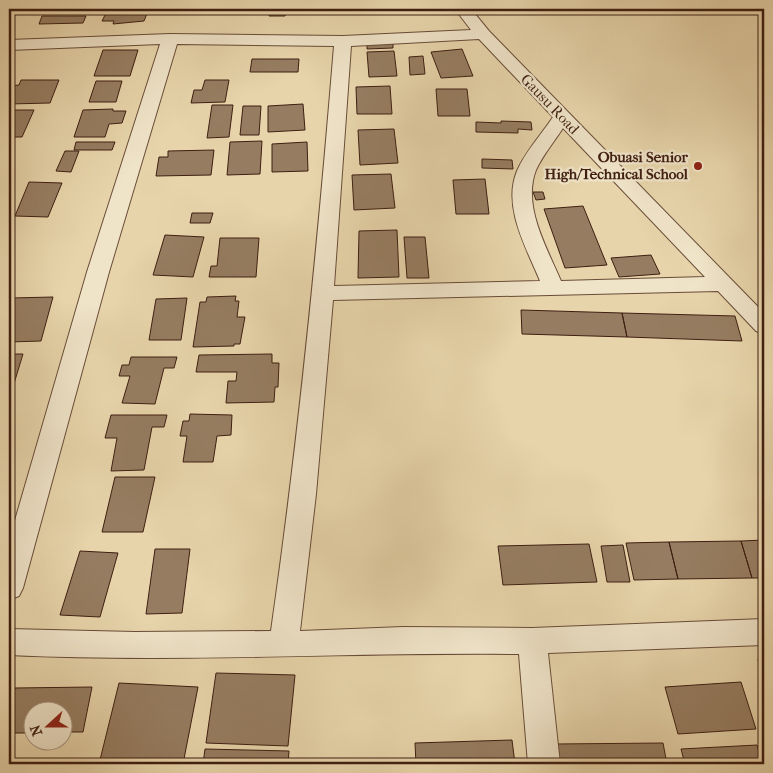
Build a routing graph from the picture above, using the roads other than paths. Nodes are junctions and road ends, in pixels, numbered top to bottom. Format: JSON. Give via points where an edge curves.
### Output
{"nodes":[{"id":1,"x":463,"y":9,"type":"edge"},
{"id":2,"x":483,"y":34,"type":"junction"},
{"id":3,"x":170,"y":39,"type":"junction"},
{"id":4,"x":343,"y":41,"type":"junction"},
{"id":5,"x":11,"y":42,"type":"edge"},
{"id":6,"x":562,"y":117,"type":"junction"},
{"id":7,"x":722,"y":284,"type":"junction"},
{"id":8,"x":553,"y":287,"type":"junction"},
{"id":9,"x":322,"y":293,"type":"junction"},
{"id":10,"x":764,"y":326,"type":"edge"},
{"id":11,"x":9,"y":588,"type":"edge"},
{"id":12,"x":764,"y":632,"type":"edge"},
{"id":13,"x":532,"y":641,"type":"junction"},
{"id":14,"x":9,"y":642,"type":"edge"},
{"id":15,"x":284,"y":644,"type":"junction"},
{"id":16,"x":544,"y":764,"type":"edge"}],
"edges":[{"from":1,"to":2,"type":"street","name":"Gausu Road"},
{"from":2,"to":4,"type":"street"},
{"from":2,"to":6,"type":"street","name":"Gausu Road"},
{"from":3,"to":4,"type":"street"},
{"from":3,"to":5,"type":"street"},
{"from":3,"to":11,"type":"street","via":[[98,272]]},
{"from":4,"to":9,"type":"street"},
{"from":6,"to":7,"type":"street","name":"Gausu Road"},
{"from":6,"to":8,"type":"street","via":[[526,173],[522,192],[524,211]]},
{"from":7,"to":8,"type":"street"},
{"from":7,"to":10,"type":"street","name":"Gausu Road"},
{"from":8,"to":9,"type":"street"},
{"from":9,"to":15,"type":"street","via":[[300,530]]},
{"from":12,"to":13,"type":"street"},
{"from":13,"to":15,"type":"street","via":[[403,640]]},
{"from":13,"to":16,"type":"street"},
{"from":14,"to":15,"type":"street"}]}
